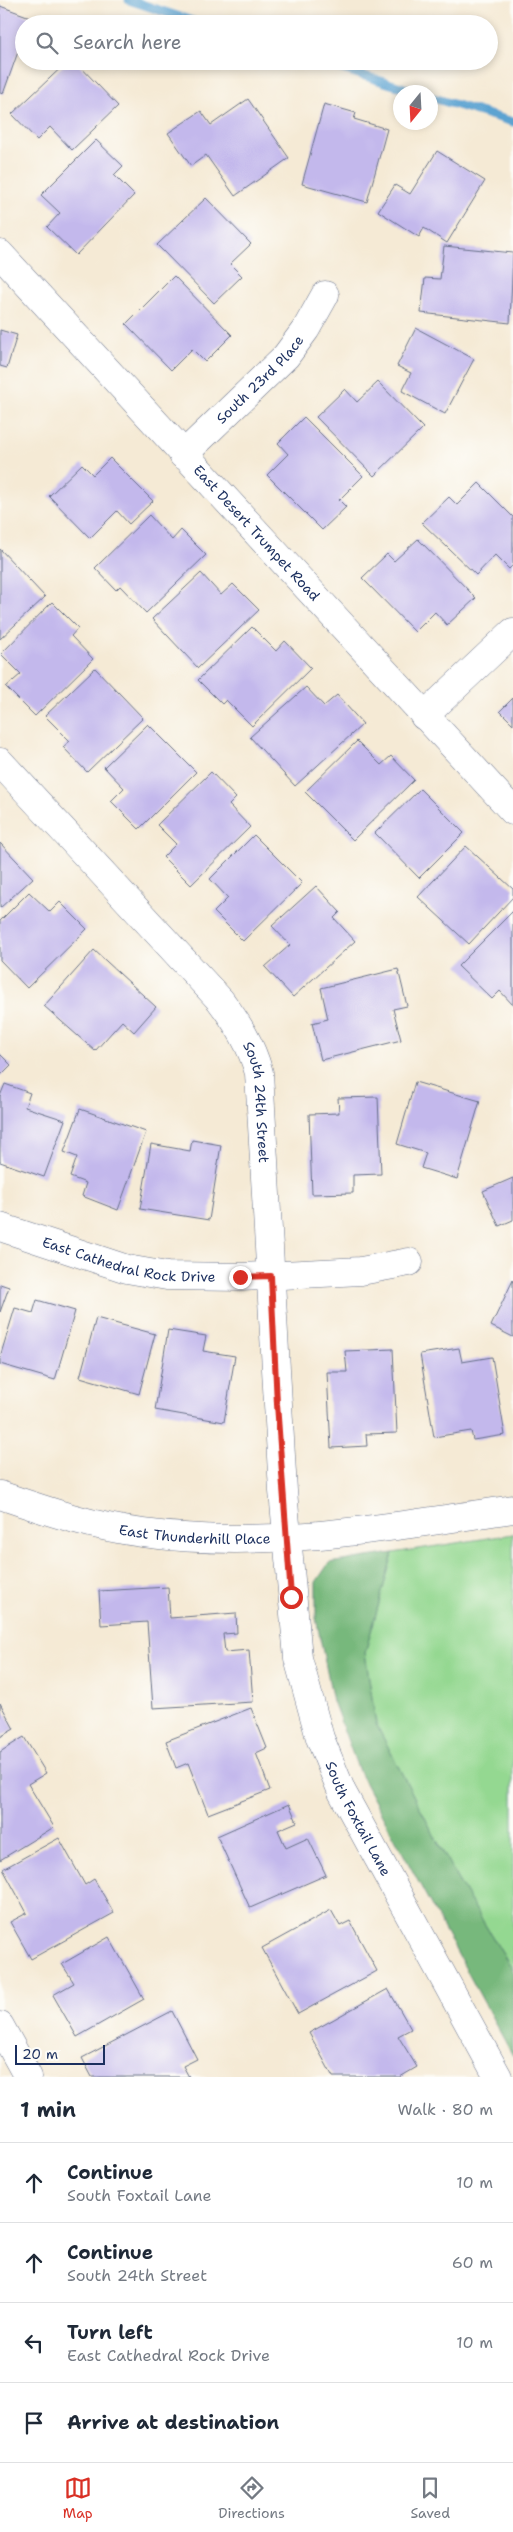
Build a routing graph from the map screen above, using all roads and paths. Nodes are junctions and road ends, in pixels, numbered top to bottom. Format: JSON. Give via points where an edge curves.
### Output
{"nodes":[{"id":1,"x":0,"y":254,"type":"edge"},
{"id":2,"x":325,"y":295,"type":"dead end"},
{"id":3,"x":184,"y":455,"type":"junction"},
{"id":4,"x":513,"y":632,"type":"edge"},
{"id":5,"x":424,"y":716,"type":"junction"},
{"id":6,"x":0,"y":762,"type":"edge"},
{"id":7,"x":513,"y":812,"type":"edge"},
{"id":8,"x":0,"y":1227,"type":"edge"},
{"id":9,"x":409,"y":1262,"type":"dead end"},
{"id":10,"x":271,"y":1276,"type":"junction"},
{"id":11,"x":0,"y":1495,"type":"edge"},
{"id":12,"x":513,"y":1509,"type":"edge"},
{"id":13,"x":287,"y":1539,"type":"junction"},
{"id":14,"x":0,"y":2026,"type":"edge"},
{"id":15,"x":28,"y":2077,"type":"edge"},
{"id":16,"x":498,"y":2077,"type":"edge"}],
"edges":[{"from":1,"to":3,"type":"street","name":"East Desert Trumpet Road"},
{"from":2,"to":3,"type":"street","name":"South 23rd Place","via":[[286,356]]},
{"from":3,"to":5,"type":"street","name":"East Desert Trumpet Road"},
{"from":4,"to":5,"type":"street"},
{"from":5,"to":7,"type":"street","name":"East Desert Trumpet Road"},
{"from":6,"to":10,"type":"street","name":"South 24th Street","via":[[220,1000],[253,1050],[258,1073]]},
{"from":8,"to":10,"type":"street","name":"East Cathedral Rock Drive","via":[[127,1269],[166,1276],[207,1278]]},
{"from":9,"to":10,"type":"street","name":"East Cathedral Rock Drive","via":[[361,1271]]},
{"from":10,"to":13,"type":"street","name":"South 24th Street"},
{"from":11,"to":13,"type":"street","name":"East Thunderhill Place","via":[[75,1519],[141,1533],[221,1540]]},
{"from":12,"to":13,"type":"street","name":"East Thunderhill Place"},
{"from":13,"to":16,"type":"street","name":"South Foxtail Lane","via":[[298,1658],[330,1764],[378,1859]]},
{"from":14,"to":15,"type":"street"}]}
